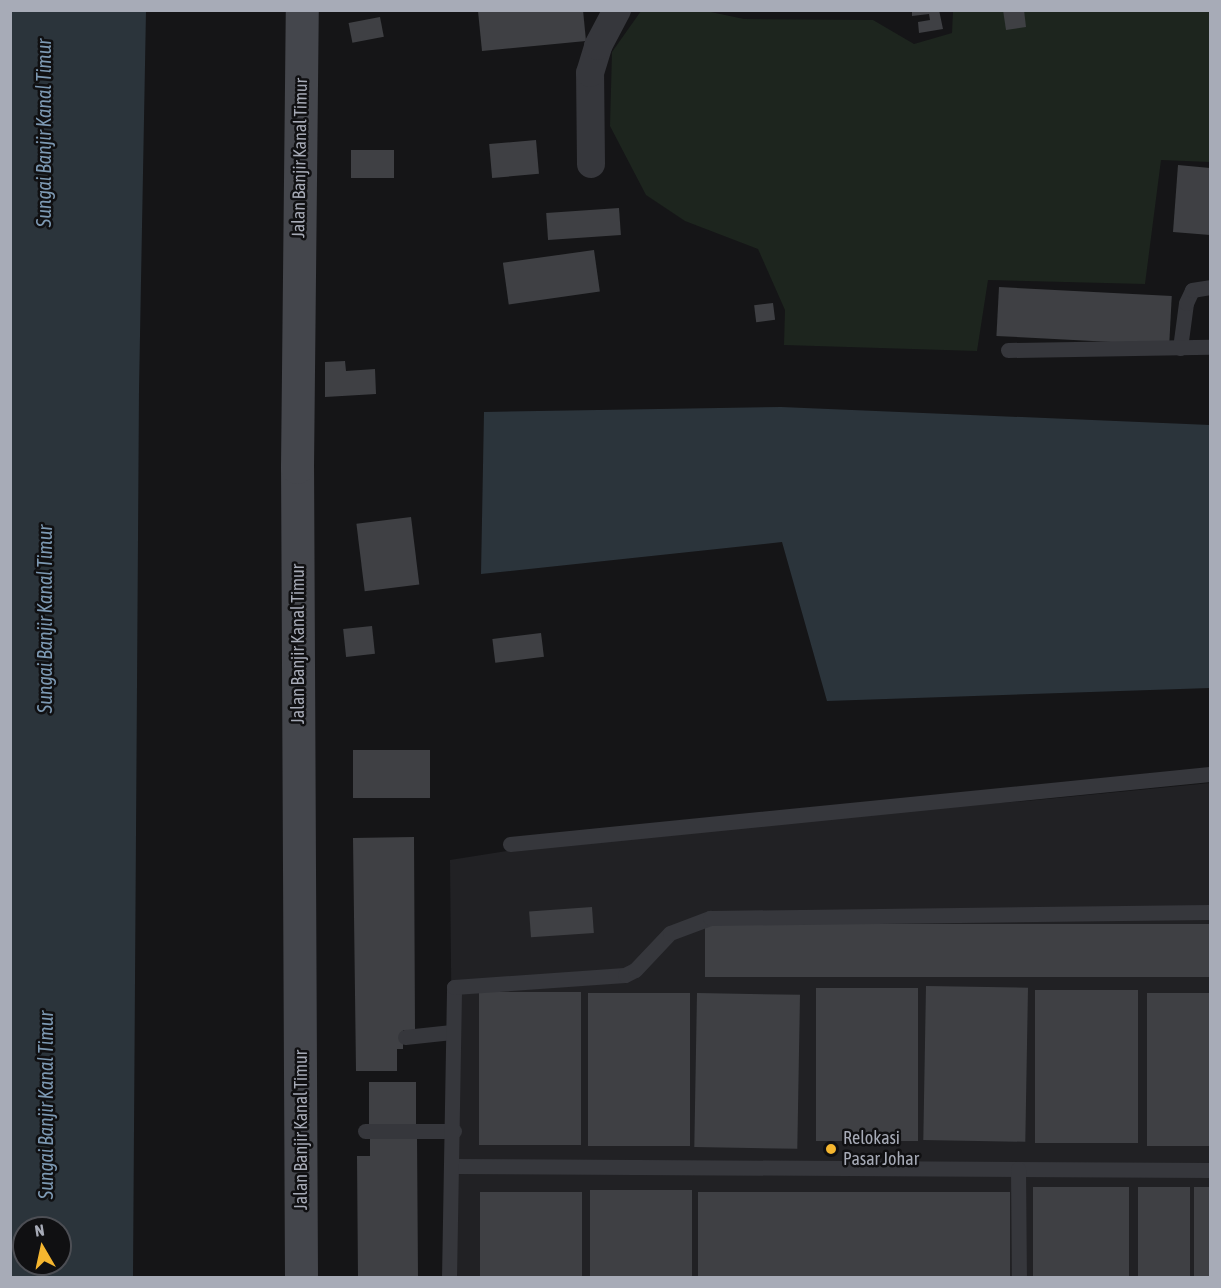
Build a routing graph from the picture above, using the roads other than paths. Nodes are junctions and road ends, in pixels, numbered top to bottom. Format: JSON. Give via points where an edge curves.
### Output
{"nodes":[{"id":1,"x":302,"y":10,"type":"edge"},
{"id":2,"x":617,"y":10,"type":"edge"},
{"id":3,"x":591,"y":164,"type":"dead end"},
{"id":4,"x":1210,"y":286,"type":"edge"},
{"id":5,"x":1210,"y":346,"type":"edge"},
{"id":6,"x":1180,"y":348,"type":"junction"},
{"id":7,"x":1008,"y":350,"type":"dead end"},
{"id":8,"x":1210,"y":774,"type":"edge"},
{"id":9,"x":510,"y":844,"type":"dead end"},
{"id":10,"x":1210,"y":912,"type":"edge"},
{"id":11,"x":440,"y":1033,"type":"junction"},
{"id":12,"x":405,"y":1037,"type":"dead end"},
{"id":13,"x":365,"y":1131,"type":"dead end"},
{"id":14,"x":449,"y":1131,"type":"junction"},
{"id":15,"x":453,"y":1166,"type":"junction"},
{"id":16,"x":1018,"y":1169,"type":"junction"},
{"id":17,"x":1210,"y":1170,"type":"edge"},
{"id":18,"x":301,"y":1278,"type":"edge"},
{"id":19,"x":449,"y":1278,"type":"edge"},
{"id":20,"x":1019,"y":1278,"type":"edge"}],
"edges":[{"from":1,"to":18,"type":"street","name":"Jalan Banjir Kanal Timur","via":[[297,467]]},
{"from":2,"to":3,"type":"street","via":[[598,46],[590,72]]},
{"from":4,"to":6,"type":"lane","via":[[1192,290],[1186,303]]},
{"from":5,"to":6,"type":"lane"},
{"from":6,"to":7,"type":"lane"},
{"from":8,"to":9,"type":"lane"},
{"from":10,"to":11,"type":"lane","via":[[704,918],[670,933],[625,975],[454,987]]},
{"from":11,"to":12,"type":"lane"},
{"from":11,"to":14,"type":"lane"},
{"from":13,"to":14,"type":"lane"},
{"from":14,"to":15,"type":"lane"},
{"from":15,"to":16,"type":"lane"},
{"from":15,"to":19,"type":"lane"},
{"from":16,"to":17,"type":"lane"},
{"from":16,"to":20,"type":"lane"}]}
